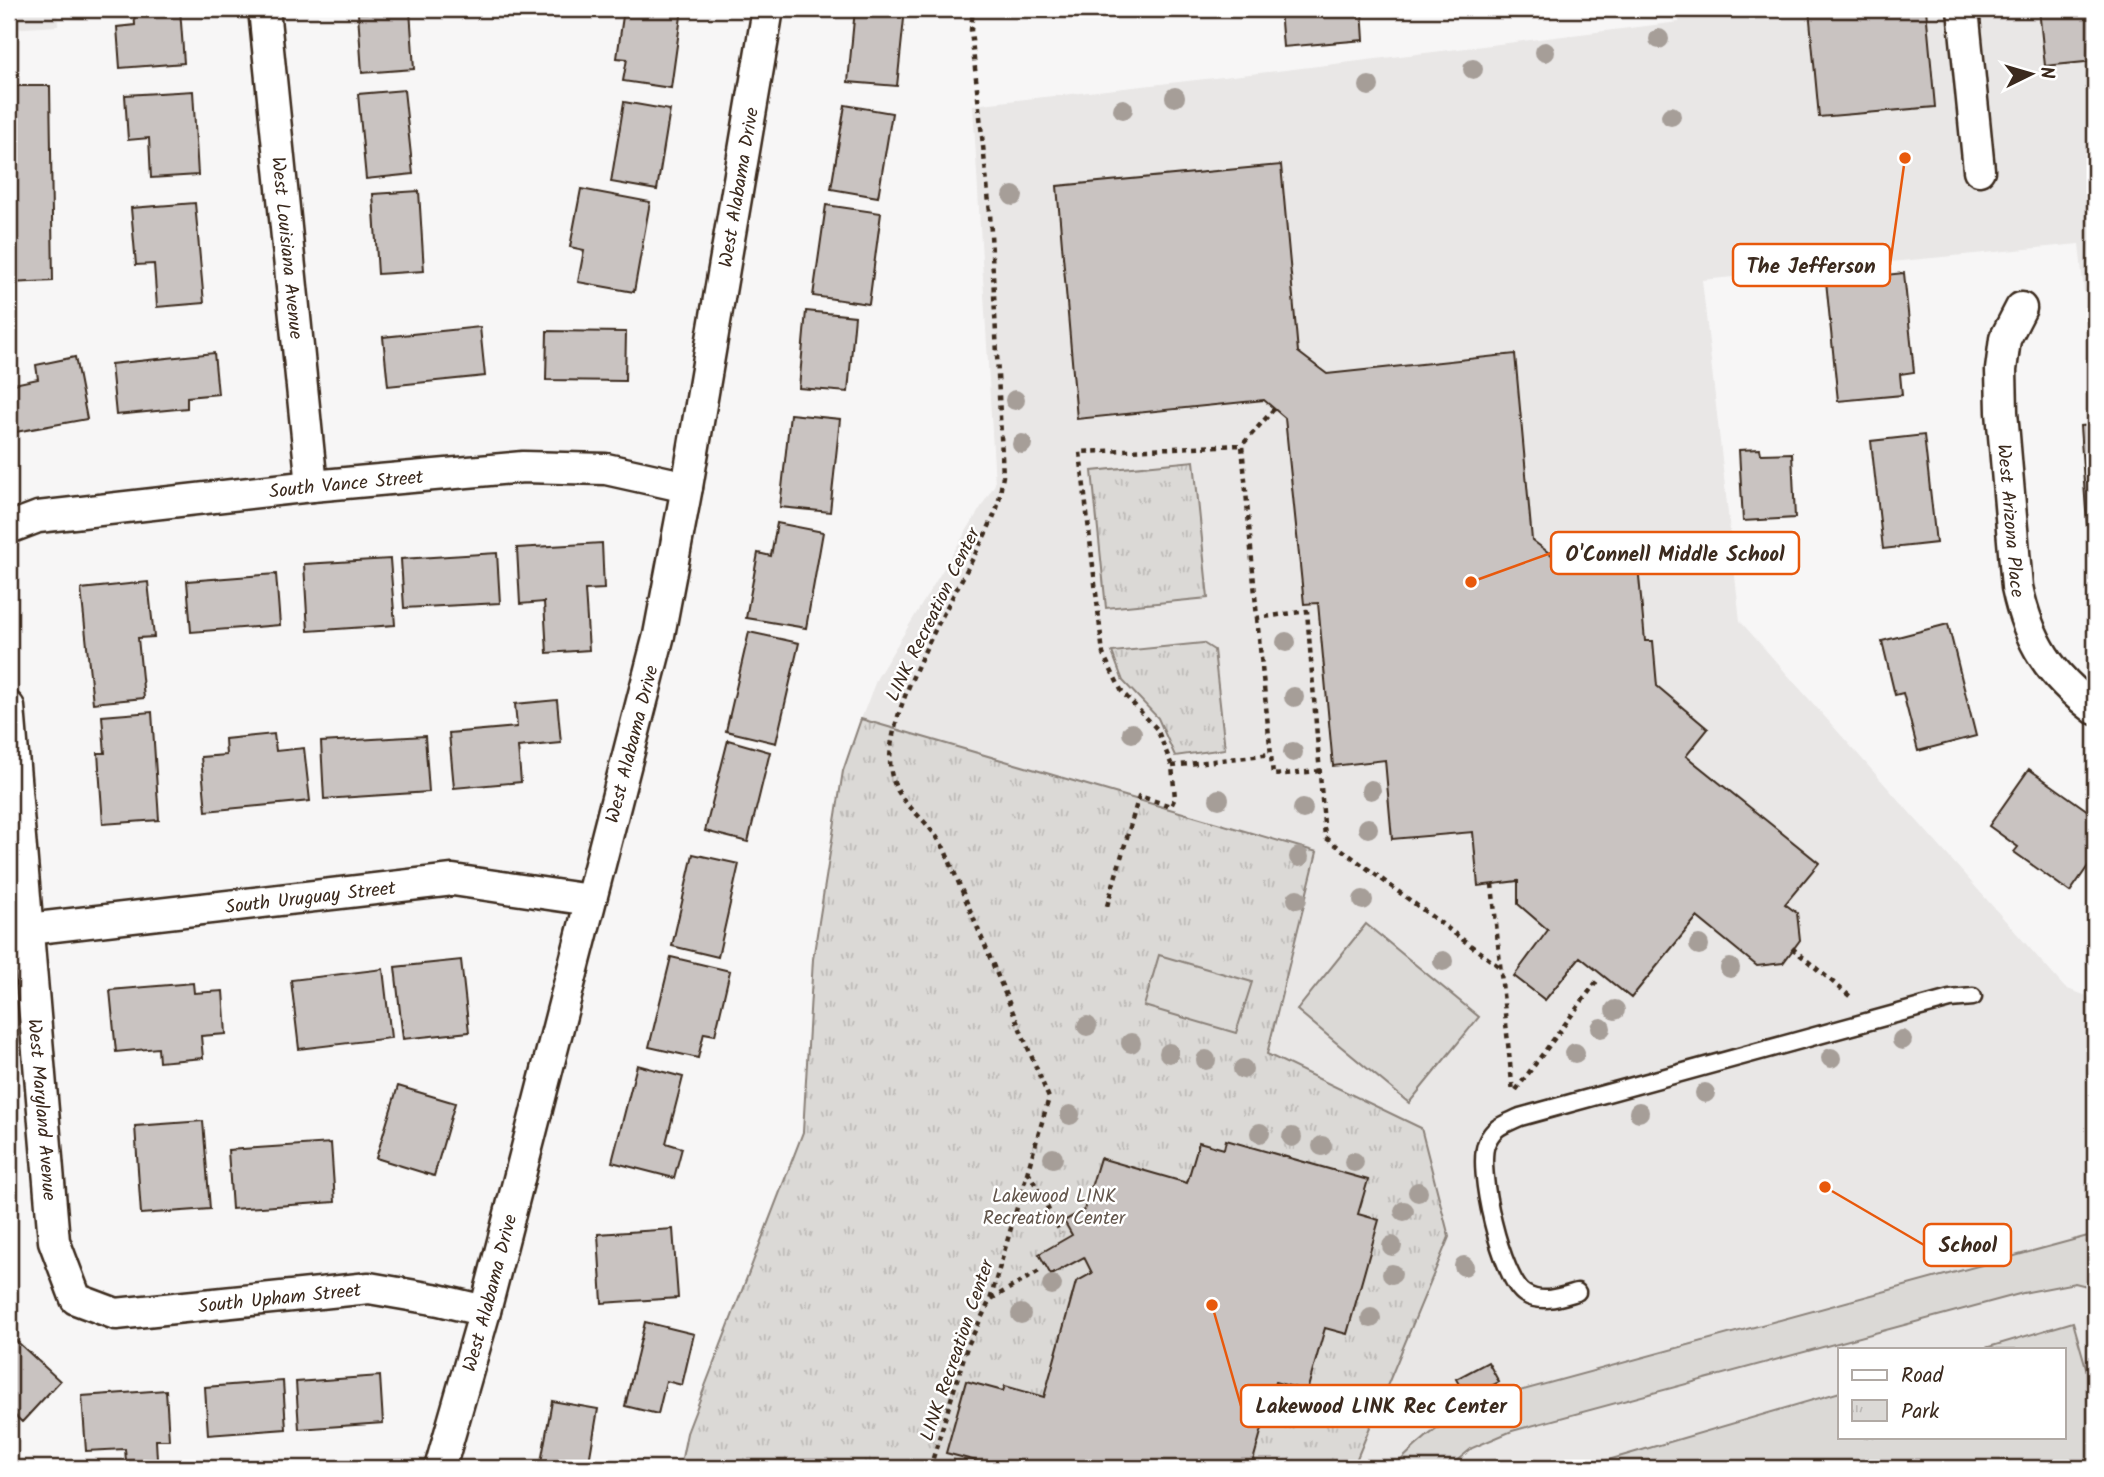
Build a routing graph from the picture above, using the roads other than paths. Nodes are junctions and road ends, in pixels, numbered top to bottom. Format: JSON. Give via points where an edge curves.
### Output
{"nodes":[{"id":1,"x":264,"y":9,"type":"edge"},
{"id":2,"x":768,"y":9,"type":"edge"},
{"id":3,"x":1963,"y":9,"type":"edge"},
{"id":4,"x":1979,"y":170,"type":"dead end"},
{"id":5,"x":2021,"y":308,"type":"dead end"},
{"id":6,"x":312,"y":486,"type":"junction"},
{"id":7,"x":687,"y":487,"type":"junction"},
{"id":8,"x":9,"y":528,"type":"edge"},
{"id":9,"x":9,"y":707,"type":"edge"},
{"id":10,"x":2095,"y":709,"type":"edge"},
{"id":11,"x":590,"y":900,"type":"junction"},
{"id":12,"x":28,"y":929,"type":"junction"},
{"id":13,"x":1973,"y":997,"type":"dead end"},
{"id":14,"x":1577,"y":1292,"type":"dead end"},
{"id":15,"x":76,"y":1299,"type":"joint"},
{"id":16,"x":485,"y":1311,"type":"junction"},
{"id":17,"x":440,"y":1468,"type":"edge"}],
"edges":[{"from":1,"to":6,"type":"street","name":"West Louisiana Avenue"},
{"from":2,"to":7,"type":"street","name":"West Alabama Drive"},
{"from":3,"to":4,"type":"street"},
{"from":5,"to":10,"type":"street","name":"West Arizona Place","via":[[2005,339],[2001,370],[2017,587],[2030,634],[2046,661]]},
{"from":6,"to":7,"type":"street","name":"South Vance Street","via":[[523,467],[606,469]]},
{"from":6,"to":8,"type":"street","name":"South Vance Street","via":[[38,517]]},
{"from":7,"to":11,"type":"street","name":"West Alabama Drive","via":[[659,635]]},
{"from":9,"to":12,"type":"street","name":"West Maryland Avenue"},
{"from":11,"to":12,"type":"street","name":"South Uruguay Street","via":[[453,880]]},
{"from":11,"to":16,"type":"street","name":"West Alabama Drive"},
{"from":12,"to":15,"type":"street","name":"West Maryland Avenue","via":[[54,1241]]},
{"from":13,"to":14,"type":"lane","via":[[1950,999],[1573,1102],[1494,1129],[1485,1144],[1485,1193],[1509,1276],[1524,1294],[1545,1300]]},
{"from":15,"to":16,"type":"street","name":"South Upham Street","via":[[116,1314],[369,1288]]},
{"from":16,"to":17,"type":"street","name":"West Alabama Drive"}]}
